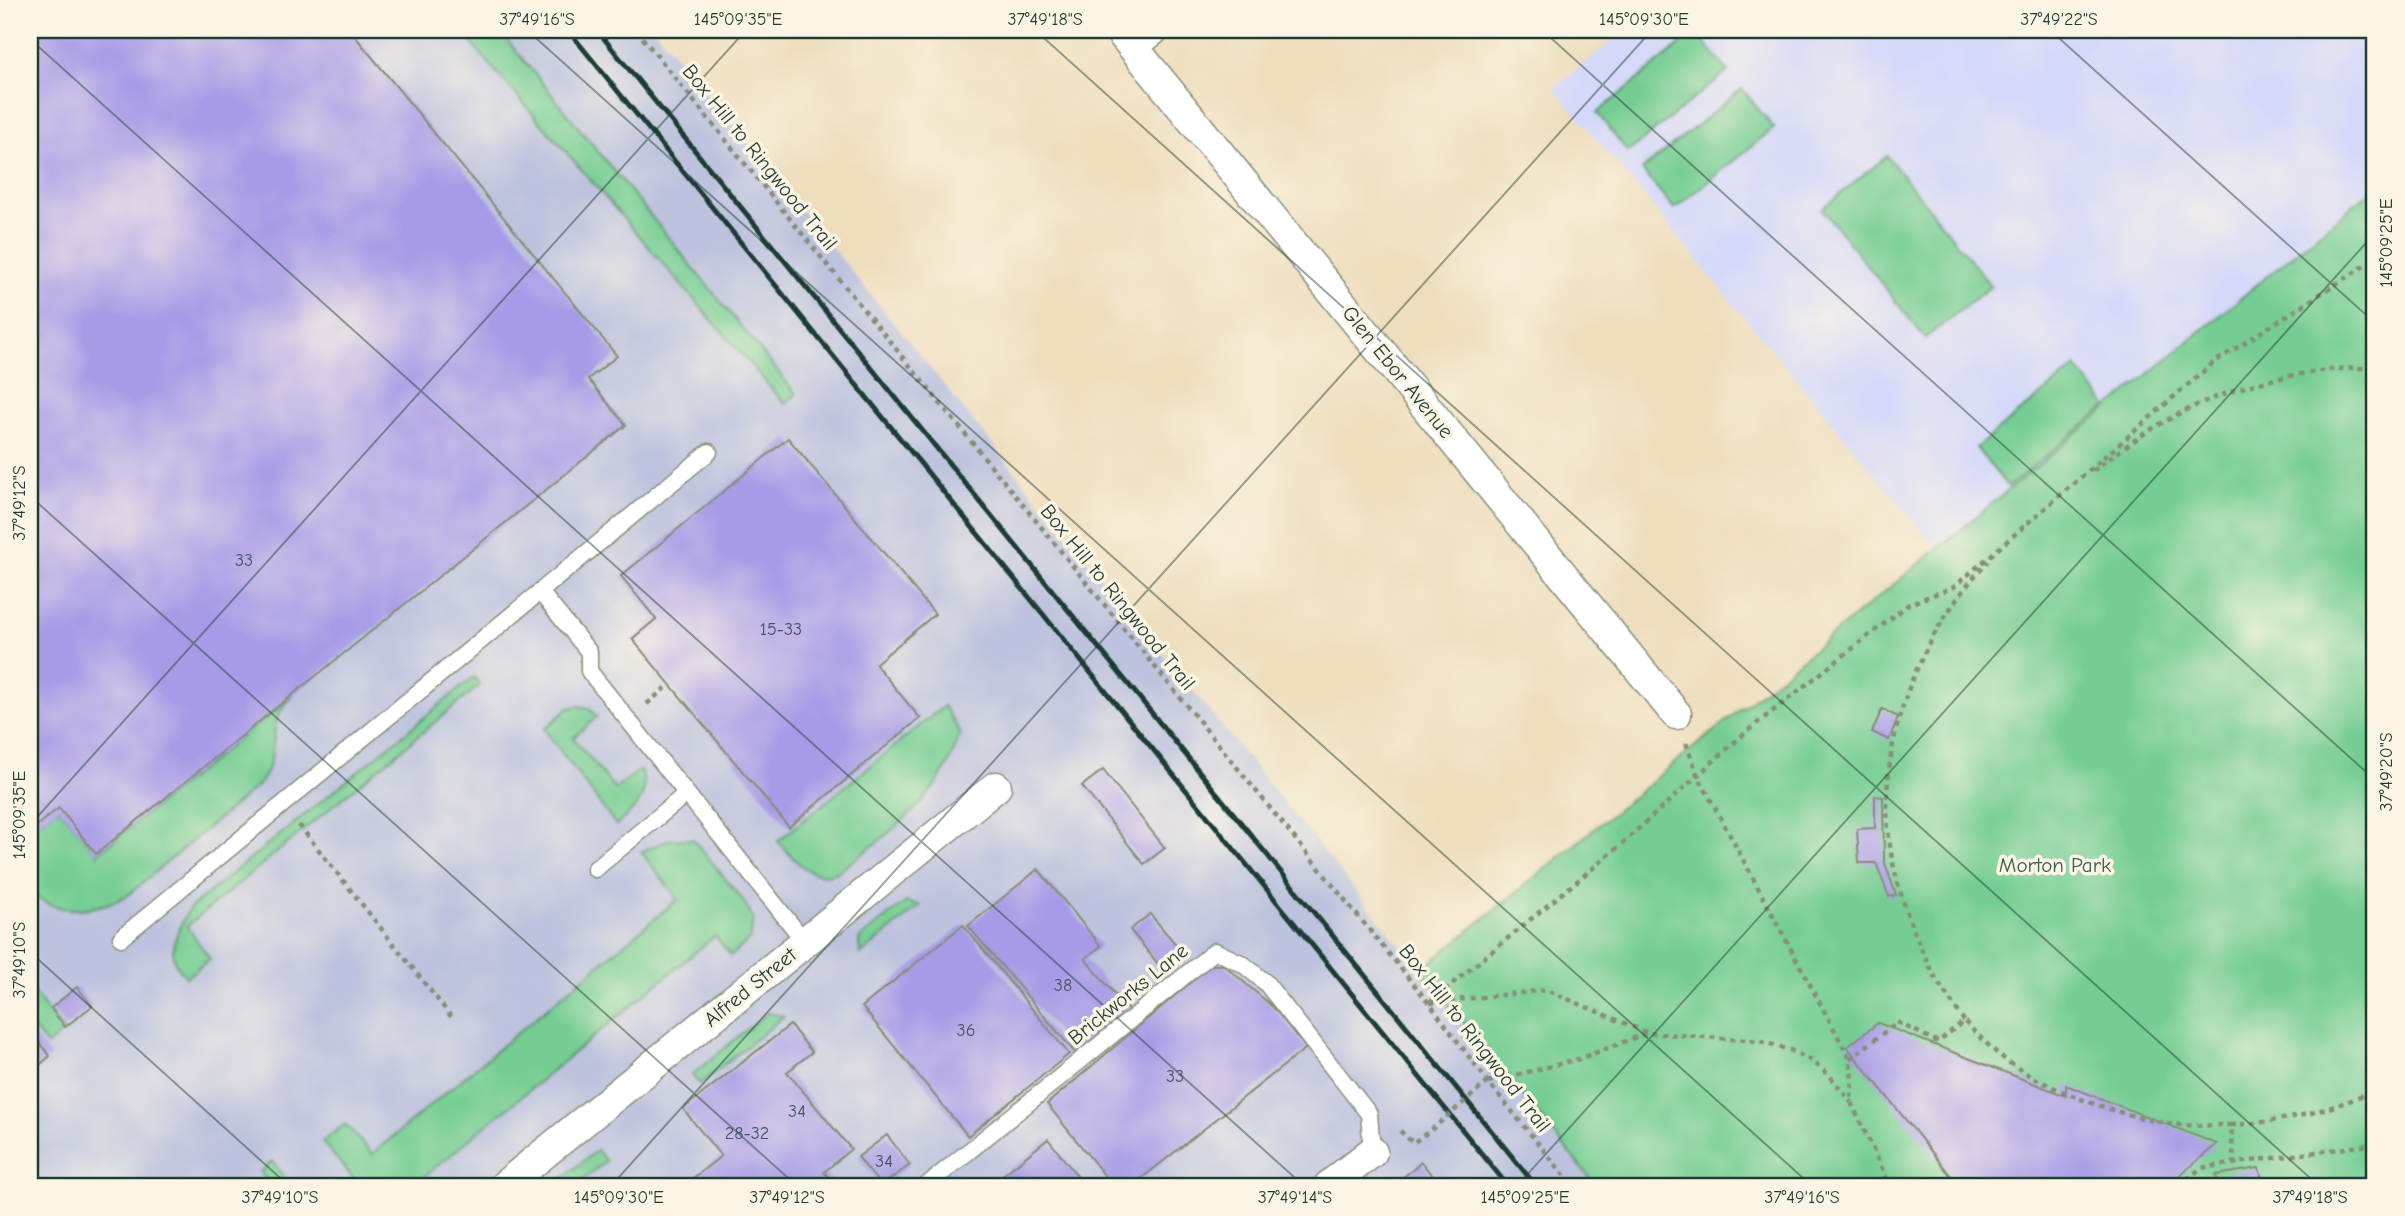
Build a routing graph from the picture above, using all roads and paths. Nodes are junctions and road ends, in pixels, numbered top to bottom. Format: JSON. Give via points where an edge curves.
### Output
{"nodes":[{"id":1,"x":636,"y":30,"type":"edge"},
{"id":2,"x":1135,"y":35,"type":"edge"},
{"id":3,"x":2375,"y":259,"type":"edge"},
{"id":4,"x":2375,"y":369,"type":"edge"},
{"id":5,"x":709,"y":452,"type":"dead end"},
{"id":6,"x":2042,"y":511,"type":"junction"},
{"id":7,"x":2004,"y":544,"type":"junction"},
{"id":8,"x":540,"y":592,"type":"junction"},
{"id":9,"x":1676,"y":714,"type":"joint"},
{"id":10,"x":1697,"y":774,"type":"junction"},
{"id":11,"x":996,"y":787,"type":"dead end"},
{"id":12,"x":686,"y":794,"type":"junction"},
{"id":13,"x":282,"y":804,"type":"junction"},
{"id":14,"x":595,"y":869,"type":"dead end"},
{"id":15,"x":121,"y":938,"type":"dead end"},
{"id":16,"x":805,"y":942,"type":"junction"},
{"id":17,"x":1429,"y":1003,"type":"junction"},
{"id":18,"x":453,"y":1019,"type":"dead end"},
{"id":19,"x":1964,"y":1021,"type":"junction"},
{"id":20,"x":1648,"y":1032,"type":"junction"},
{"id":21,"x":1850,"y":1059,"type":"junction"},
{"id":22,"x":1488,"y":1082,"type":"junction"},
{"id":23,"x":2375,"y":1089,"type":"edge"},
{"id":24,"x":1851,"y":1102,"type":"junction"},
{"id":25,"x":1369,"y":1114,"type":"junction"},
{"id":26,"x":2231,"y":1125,"type":"junction"},
{"id":27,"x":2375,"y":1143,"type":"edge"},
{"id":28,"x":1372,"y":1152,"type":"joint"},
{"id":29,"x":2234,"y":1164,"type":"junction"},
{"id":30,"x":504,"y":1186,"type":"edge"},
{"id":31,"x":926,"y":1186,"type":"edge"},
{"id":32,"x":1329,"y":1186,"type":"edge"},
{"id":33,"x":1573,"y":1186,"type":"edge"},
{"id":34,"x":1890,"y":1186,"type":"edge"},
{"id":35,"x":2179,"y":1186,"type":"edge"}],
"edges":[{"from":1,"to":17,"type":"path","name":"Box Hill to Ringwood Trail"},
{"from":2,"to":9,"type":"street","name":"Glen Ebor Avenue"},
{"from":3,"to":6,"type":"path","via":[[2213,363]]},
{"from":4,"to":6,"type":"path","via":[[2264,380],[2220,394],[2167,418]]},
{"from":5,"to":8,"type":"lane"},
{"from":6,"to":7,"type":"path"},
{"from":7,"to":10,"type":"path","via":[[1954,587],[1909,604]]},
{"from":7,"to":19,"type":"path","via":[[1951,607],[1926,646],[1905,699],[1888,783],[1888,830],[1898,884],[1931,970]]},
{"from":8,"to":12,"type":"lane","via":[[589,652],[589,671]]},
{"from":8,"to":13,"type":"lane"},
{"from":9,"to":10,"type":"path"},
{"from":10,"to":17,"type":"path","via":[[1616,849]]},
{"from":10,"to":21,"type":"path"},
{"from":11,"to":16,"type":"street","name":"Alfred Street"},
{"from":12,"to":14,"type":"lane"},
{"from":12,"to":16,"type":"lane"},
{"from":13,"to":15,"type":"lane"},
{"from":13,"to":18,"type":"path"},
{"from":16,"to":30,"type":"street","name":"Alfred Street"},
{"from":17,"to":20,"type":"path","via":[[1546,990]]},
{"from":17,"to":22,"type":"path","name":"Box Hill to Ringwood Trail"},
{"from":19,"to":21,"type":"path","via":[[1938,1042],[1897,1022]]},
{"from":19,"to":26,"type":"path","via":[[2009,1062],[2073,1094],[2182,1125]]},
{"from":20,"to":22,"type":"path","via":[[1579,1059]]},
{"from":20,"to":24,"type":"path","via":[[1760,1041],[1790,1050],[1829,1075]]},
{"from":21,"to":24,"type":"path"},
{"from":22,"to":25,"type":"path","bridge":true,"via":[[1413,1143],[1392,1124]]},
{"from":22,"to":33,"type":"path","name":"Box Hill to Ringwood Trail"},
{"from":23,"to":26,"type":"path","via":[[2318,1111]]},
{"from":24,"to":34,"type":"path"},
{"from":25,"to":28,"type":"lane"},
{"from":25,"to":31,"type":"lane","name":"Brickworks Lane","via":[[1266,983],[1215,950]]},
{"from":26,"to":29,"type":"path"},
{"from":27,"to":29,"type":"path"},
{"from":28,"to":32,"type":"street"},
{"from":29,"to":35,"type":"path","via":[[2201,1168]]}]}
